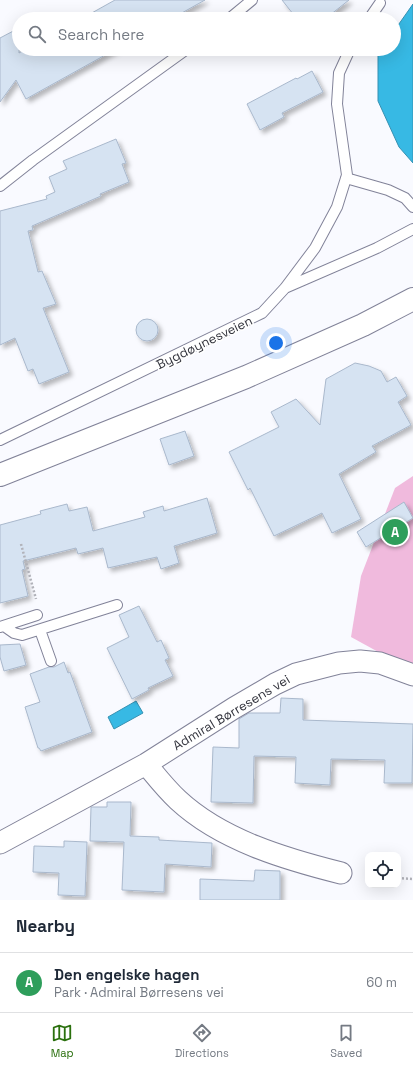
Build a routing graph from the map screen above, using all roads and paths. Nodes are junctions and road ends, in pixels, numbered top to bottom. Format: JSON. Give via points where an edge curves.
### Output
{"nodes":[{"id":1,"x":252,"y":0,"type":"edge"},
{"id":2,"x":380,"y":3,"type":"dead end"},
{"id":3,"x":237,"y":12,"type":"edge"},
{"id":4,"x":374,"y":12,"type":"edge"},
{"id":5,"x":177,"y":56,"type":"edge"},
{"id":6,"x":347,"y":56,"type":"edge"},
{"id":7,"x":346,"y":178,"type":"junction"},
{"id":8,"x":0,"y":186,"type":"edge"},
{"id":9,"x":413,"y":207,"type":"edge"},
{"id":10,"x":413,"y":229,"type":"edge"},
{"id":11,"x":285,"y":288,"type":"junction"},
{"id":12,"x":413,"y":299,"type":"edge"},
{"id":13,"x":0,"y":440,"type":"edge"},
{"id":14,"x":0,"y":475,"type":"edge"},
{"id":15,"x":21,"y":544,"type":"dead end"},
{"id":16,"x":117,"y":605,"type":"dead end"},
{"id":17,"x":37,"y":616,"type":"joint"},
{"id":18,"x":2,"y":626,"type":"edge"},
{"id":19,"x":40,"y":630,"type":"junction"},
{"id":20,"x":51,"y":661,"type":"dead end"},
{"id":21,"x":413,"y":675,"type":"edge"},
{"id":22,"x":146,"y":764,"type":"junction"},
{"id":23,"x":0,"y":843,"type":"edge"},
{"id":24,"x":341,"y":874,"type":"dead end"},
{"id":25,"x":401,"y":878,"type":"edge"},
{"id":26,"x":413,"y":879,"type":"edge"}],
"edges":[{"from":1,"to":3,"type":"lane"},
{"from":2,"to":4,"type":"lane"},
{"from":5,"to":8,"type":"lane"},
{"from":6,"to":7,"type":"lane","name":"Bygdøynesveien","via":[[339,73],[337,104]]},
{"from":7,"to":9,"type":"lane","via":[[388,190],[405,198]]},
{"from":7,"to":11,"type":"lane","name":"Bygdøynesveien","via":[[337,207],[315,248]]},
{"from":10,"to":11,"type":"lane","via":[[377,248]]},
{"from":11,"to":13,"type":"lane","name":"Bygdøynesveien","via":[[262,313]]},
{"from":12,"to":14,"type":"street","via":[[356,328],[246,377]]},
{"from":15,"to":17,"type":"path","via":[[38,610]]},
{"from":16,"to":19,"type":"lane"},
{"from":17,"to":18,"type":"lane"},
{"from":18,"to":19,"type":"lane","via":[[18,634]]},
{"from":19,"to":20,"type":"lane"},
{"from":21,"to":22,"type":"street","name":"Admiral Børresens vei","via":[[380,663],[360,661],[339,663],[296,674],[234,708]]},
{"from":22,"to":23,"type":"street","name":"Admiral Børresens vei"},
{"from":22,"to":24,"type":"street","via":[[179,801],[200,818],[258,848]]},
{"from":25,"to":26,"type":"path"}]}
